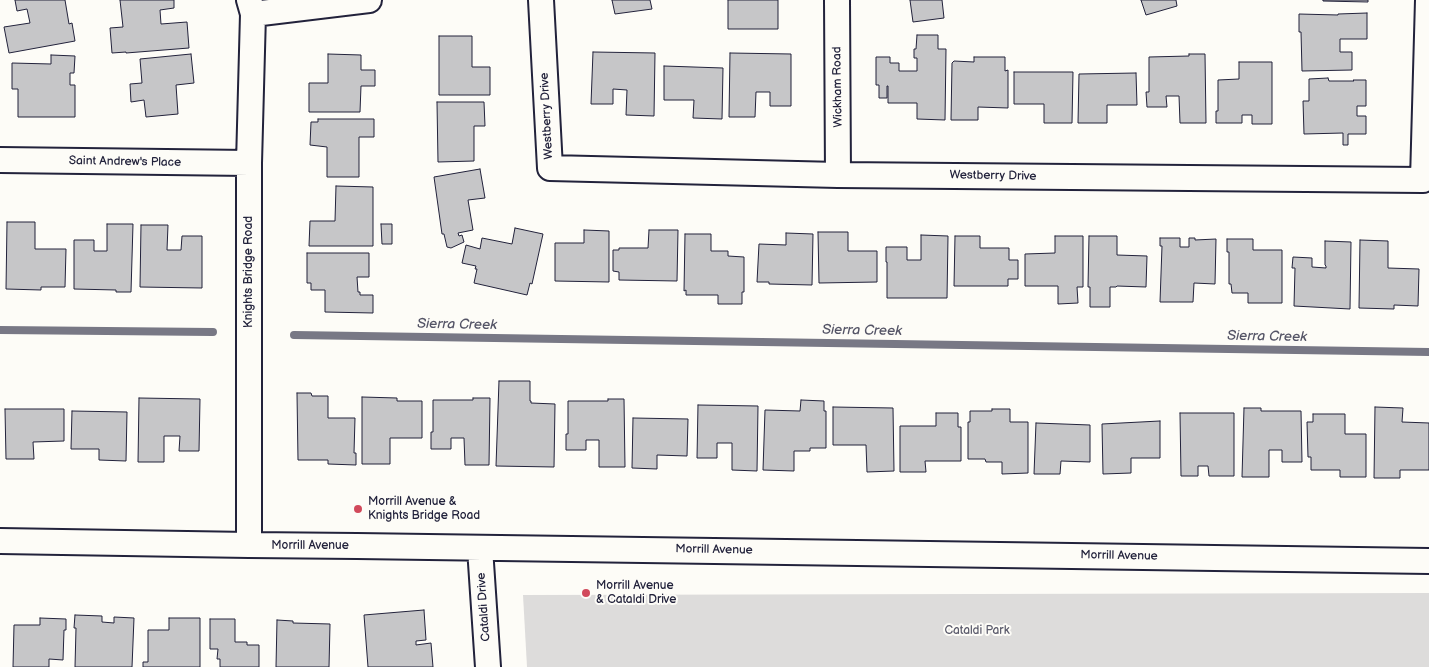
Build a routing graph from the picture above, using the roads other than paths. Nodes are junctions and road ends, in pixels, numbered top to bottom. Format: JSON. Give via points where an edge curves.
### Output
{"nodes":[{"id":1,"x":369,"y":0,"type":"edge"},
{"id":2,"x":541,"y":0,"type":"edge"},
{"id":3,"x":837,"y":0,"type":"edge"},
{"id":4,"x":1428,"y":0,"type":"edge"},
{"id":5,"x":251,"y":7,"type":"edge"},
{"id":6,"x":0,"y":160,"type":"edge"},
{"id":7,"x":249,"y":164,"type":"junction"},
{"id":8,"x":838,"y":175,"type":"junction"},
{"id":9,"x":0,"y":541,"type":"edge"},
{"id":10,"x":249,"y":546,"type":"junction"},
{"id":11,"x":480,"y":548,"type":"junction"},
{"id":12,"x":1429,"y":561,"type":"edge"},
{"id":13,"x":488,"y":667,"type":"edge"}],
"edges":[{"from":1,"to":5,"type":"street"},
{"from":2,"to":8,"type":"street","name":"Westberry Drive","via":[[550,168]]},
{"from":3,"to":8,"type":"street","name":"Wickham Road"},
{"from":4,"to":8,"type":"street","name":"Westberry Drive","via":[[1423,180]]},
{"from":5,"to":7,"type":"street","name":"Knights Bridge Road"},
{"from":6,"to":7,"type":"street","name":"Saint Andrew's Place"},
{"from":7,"to":10,"type":"street","name":"Knights Bridge Road"},
{"from":9,"to":10,"type":"street","name":"Morrill Avenue"},
{"from":10,"to":11,"type":"street","name":"Morrill Avenue"},
{"from":11,"to":12,"type":"street","name":"Morrill Avenue"},
{"from":11,"to":13,"type":"street","name":"Cataldi Drive"}]}
